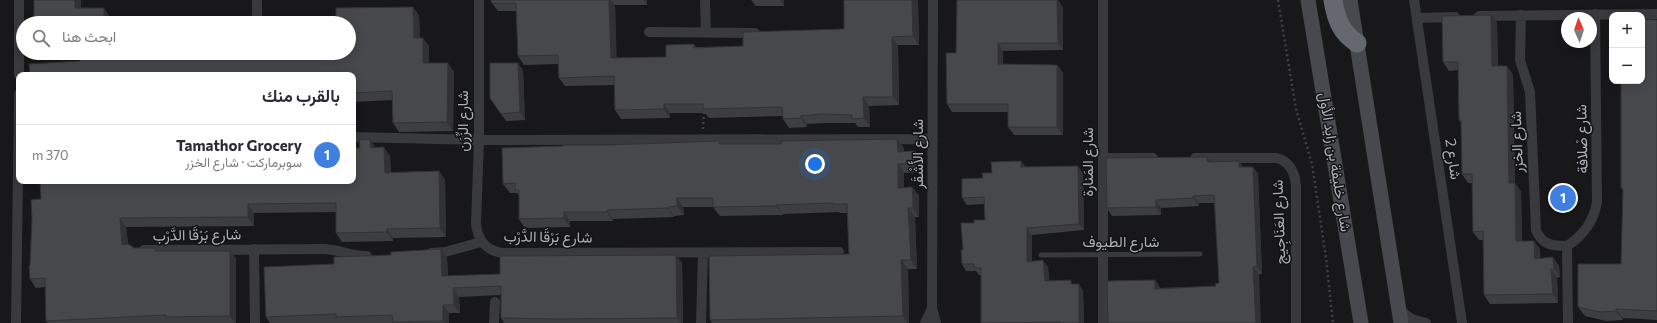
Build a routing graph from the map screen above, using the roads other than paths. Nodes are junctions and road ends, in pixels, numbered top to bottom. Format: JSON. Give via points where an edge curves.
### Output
{"nodes":[{"id":1,"x":19,"y":0,"type":"edge"},
{"id":2,"x":257,"y":0,"type":"edge"},
{"id":3,"x":479,"y":0,"type":"edge"},
{"id":4,"x":705,"y":0,"type":"edge"},
{"id":5,"x":933,"y":0,"type":"edge"},
{"id":6,"x":1103,"y":0,"type":"edge"},
{"id":7,"x":1308,"y":0,"type":"edge"},
{"id":8,"x":1333,"y":0,"type":"edge"},
{"id":9,"x":1350,"y":0,"type":"edge"},
{"id":10,"x":1414,"y":0,"type":"edge"},
{"id":11,"x":1561,"y":14,"type":"edge"},
{"id":12,"x":1597,"y":14,"type":"edge"},
{"id":13,"x":1657,"y":14,"type":"edge"},
{"id":14,"x":1521,"y":15,"type":"junction"},
{"id":15,"x":19,"y":16,"type":"edge"},
{"id":16,"x":258,"y":16,"type":"edge"},
{"id":17,"x":1417,"y":18,"type":"junction"},
{"id":18,"x":649,"y":32,"type":"dead end"},
{"id":19,"x":706,"y":33,"type":"junction"},
{"id":20,"x":768,"y":33,"type":"edge"},
{"id":21,"x":1357,"y":43,"type":"junction"},
{"id":22,"x":1595,"y":48,"type":"edge"},
{"id":23,"x":19,"y":60,"type":"edge"},
{"id":24,"x":19,"y":72,"type":"edge"},
{"id":25,"x":356,"y":137,"type":"edge"},
{"id":26,"x":933,"y":139,"type":"junction"},
{"id":27,"x":479,"y":140,"type":"junction"},
{"id":28,"x":1103,"y":158,"type":"junction"},
{"id":29,"x":1165,"y":158,"type":"edge"},
{"id":30,"x":1188,"y":158,"type":"edge"},
{"id":31,"x":18,"y":184,"type":"edge"},
{"id":32,"x":481,"y":242,"type":"junction"},
{"id":33,"x":1567,"y":246,"type":"junction"},
{"id":34,"x":254,"y":249,"type":"junction"},
{"id":35,"x":140,"y":250,"type":"edge"},
{"id":36,"x":839,"y":252,"type":"dead end"},
{"id":37,"x":703,"y":253,"type":"junction"},
{"id":38,"x":422,"y":254,"type":"edge"},
{"id":39,"x":1103,"y":254,"type":"junction"},
{"id":40,"x":1200,"y":254,"type":"dead end"},
{"id":41,"x":1042,"y":255,"type":"dead end"},
{"id":42,"x":375,"y":256,"type":"edge"},
{"id":43,"x":494,"y":302,"type":"dead end"},
{"id":44,"x":932,"y":308,"type":"junction"},
{"id":45,"x":1400,"y":316,"type":"edge"},
{"id":46,"x":16,"y":323,"type":"edge"},
{"id":47,"x":255,"y":323,"type":"edge"},
{"id":48,"x":494,"y":323,"type":"edge"},
{"id":49,"x":701,"y":323,"type":"edge"},
{"id":50,"x":925,"y":323,"type":"edge"},
{"id":51,"x":936,"y":323,"type":"edge"},
{"id":52,"x":1103,"y":323,"type":"edge"},
{"id":53,"x":1296,"y":323,"type":"edge"},
{"id":54,"x":1361,"y":323,"type":"edge"},
{"id":55,"x":1426,"y":323,"type":"edge"},
{"id":56,"x":1462,"y":323,"type":"edge"},
{"id":57,"x":1568,"y":323,"type":"edge"}],
"edges":[{"from":1,"to":15,"type":"street"},
{"from":2,"to":16,"type":"street"},
{"from":3,"to":27,"type":"street","name":"شارع الزِّرَن"},
{"from":4,"to":19,"type":"street"},
{"from":5,"to":26,"type":"street","name":"شارع الأَشْقَر"},
{"from":6,"to":28,"type":"street","name":"شارع المَنارة"},
{"from":7,"to":54,"type":"main road","name":"شارع خليفة بن زايد الأول"},
{"from":8,"to":21,"type":"highway","via":[[1338,22],[1346,34]]},
{"from":9,"to":21,"type":"main road"},
{"from":10,"to":17,"type":"street","name":"شارع 2"},
{"from":11,"to":14,"type":"street"},
{"from":12,"to":13,"type":"street"},
{"from":14,"to":17,"type":"street"},
{"from":14,"to":33,"type":"street","name":"شارع الخزر","via":[[1520,60],[1530,92],[1536,230],[1542,241],[1553,246]]},
{"from":17,"to":56,"type":"street","name":"شارع 2"},
{"from":18,"to":19,"type":"street"},
{"from":19,"to":20,"type":"street"},
{"from":21,"to":45,"type":"main road"},
{"from":22,"to":33,"type":"street","name":"شارع صْلافة","via":[[1597,202],[1594,217],[1585,231]]},
{"from":23,"to":24,"type":"street"},
{"from":25,"to":27,"type":"street"},
{"from":26,"to":27,"type":"street"},
{"from":26,"to":44,"type":"street","name":"شارع الأَشْقَر"},
{"from":27,"to":32,"type":"street","name":"شارع الزِّرَن","via":[[476,224]]},
{"from":28,"to":29,"type":"street"},
{"from":28,"to":39,"type":"street","name":"شارع المَنارة"},
{"from":30,"to":53,"type":"street","name":"شارع العَنَاجِيج","via":[[1277,158],[1286,162],[1292,169],[1296,186]]},
{"from":31,"to":46,"type":"street"},
{"from":32,"to":37,"type":"street","name":"شارع بَرْقَا الدَّرْب","via":[[490,250],[502,253]]},
{"from":32,"to":38,"type":"street","via":[[445,252]]},
{"from":33,"to":57,"type":"street"},
{"from":34,"to":35,"type":"street","name":"شارع بَرْقَا الدَّرْب"},
{"from":34,"to":42,"type":"street","name":"شارع بَرْقَا الدَّرْب","via":[[334,249],[354,256]]},
{"from":34,"to":47,"type":"street","name":"شارع بَرْقَا الدَّرْب"},
{"from":36,"to":37,"type":"street","name":"شارع بَرْقَا الدَّرْب"},
{"from":37,"to":49,"type":"street"},
{"from":39,"to":40,"type":"lane","name":"شارع الطيوف"},
{"from":39,"to":41,"type":"lane","name":"شارع الطيوف"},
{"from":39,"to":52,"type":"street","name":"شارع المَنارة"},
{"from":43,"to":48,"type":"street"},
{"from":44,"to":50,"type":"street","name":"شارع الأَشْقَر"},
{"from":44,"to":51,"type":"street","name":"شارع الأَشْقَر"},
{"from":45,"to":55,"type":"street"}]}
